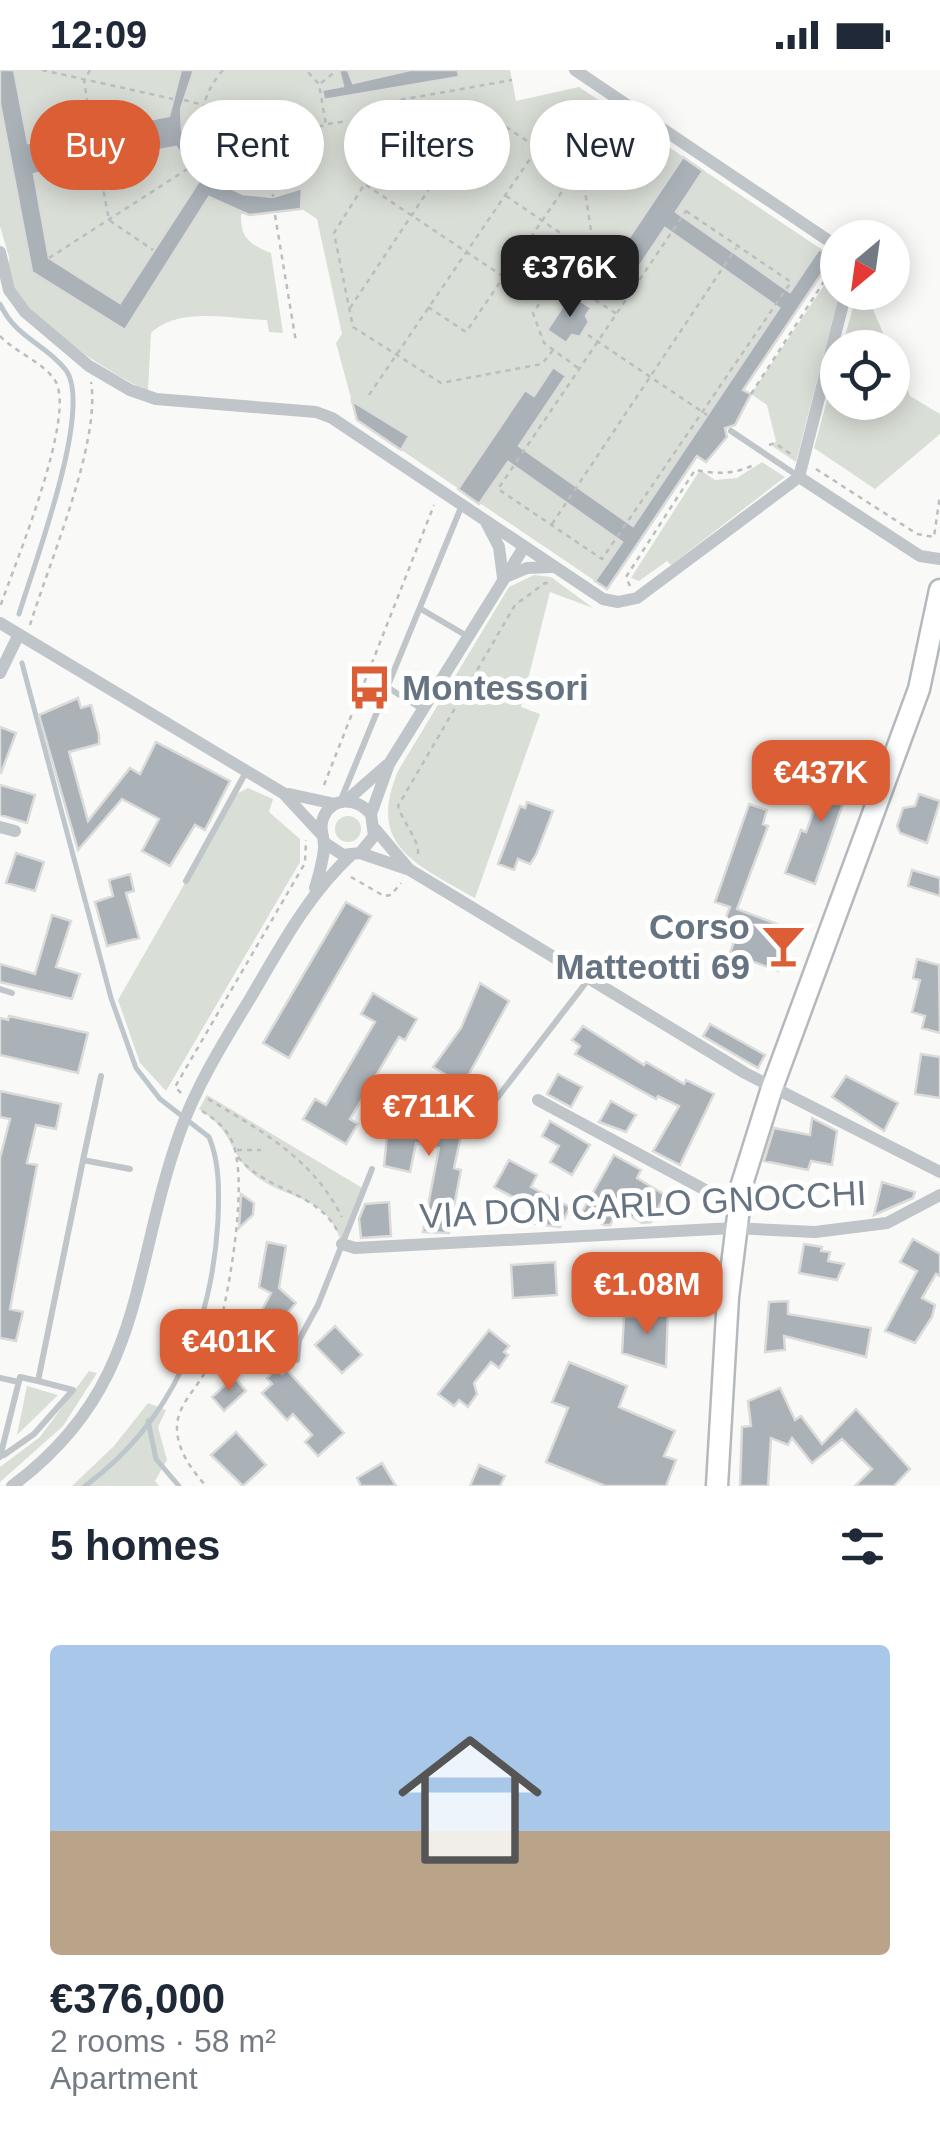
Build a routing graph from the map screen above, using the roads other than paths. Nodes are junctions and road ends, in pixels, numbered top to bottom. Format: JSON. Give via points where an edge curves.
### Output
{"nodes":[{"id":1,"x":575,"y":70,"type":"edge"},
{"id":2,"x":820,"y":235,"type":"edge"},
{"id":3,"x":0,"y":252,"type":"edge"},
{"id":4,"x":842,"y":310,"type":"edge"},
{"id":5,"x":732,"y":431,"type":"dead end"},
{"id":6,"x":799,"y":477,"type":"junction"},
{"id":7,"x":462,"y":504,"type":"junction"},
{"id":8,"x":485,"y":520,"type":"junction"},
{"id":9,"x":524,"y":547,"type":"junction"},
{"id":10,"x":940,"y":559,"type":"edge"},
{"id":11,"x":554,"y":566,"type":"junction"},
{"id":12,"x":504,"y":578,"type":"junction"},
{"id":13,"x":940,"y":590,"type":"edge"},
{"id":14,"x":422,"y":609,"type":"junction"},
{"id":15,"x":0,"y":622,"type":"edge"},
{"id":16,"x":22,"y":636,"type":"junction"},
{"id":17,"x":467,"y":636,"type":"junction"},
{"id":18,"x":0,"y":672,"type":"edge"},
{"id":19,"x":387,"y":687,"type":"junction"},
{"id":20,"x":422,"y":709,"type":"junction"},
{"id":21,"x":388,"y":764,"type":"junction"},
{"id":22,"x":247,"y":770,"type":"junction"},
{"id":23,"x":283,"y":792,"type":"junction"},
{"id":24,"x":340,"y":802,"type":"junction"},
{"id":25,"x":371,"y":814,"type":"junction"},
{"id":26,"x":0,"y":826,"type":"edge"},
{"id":27,"x":376,"y":829,"type":"junction"},
{"id":28,"x":15,"y":832,"type":"dead end"},
{"id":29,"x":323,"y":838,"type":"junction"},
{"id":30,"x":355,"y":854,"type":"junction"},
{"id":31,"x":410,"y":869,"type":"junction"},
{"id":32,"x":186,"y":882,"type":"dead end"},
{"id":33,"x":314,"y":890,"type":"junction"},
{"id":34,"x":590,"y":979,"type":"junction"},
{"id":35,"x":0,"y":989,"type":"edge"},
{"id":36,"x":12,"y":993,"type":"dead end"},
{"id":37,"x":102,"y":1076,"type":"dead end"},
{"id":38,"x":772,"y":1088,"type":"junction"},
{"id":39,"x":438,"y":1094,"type":"dead end"},
{"id":40,"x":538,"y":1100,"type":"dead end"},
{"id":41,"x":83,"y":1160,"type":"junction"},
{"id":42,"x":130,"y":1169,"type":"dead end"},
{"id":43,"x":372,"y":1170,"type":"dead end"},
{"id":44,"x":940,"y":1172,"type":"edge"},
{"id":45,"x":940,"y":1195,"type":"edge"},
{"id":46,"x":736,"y":1218,"type":"junction"},
{"id":47,"x":343,"y":1241,"type":"junction"},
{"id":48,"x":297,"y":1360,"type":"dead end"},
{"id":49,"x":0,"y":1378,"type":"edge"},
{"id":50,"x":38,"y":1381,"type":"junction"},
{"id":51,"x":19,"y":1382,"type":"junction"},
{"id":52,"x":2,"y":1456,"type":"edge"},
{"id":53,"x":12,"y":1486,"type":"edge"},
{"id":54,"x":718,"y":1486,"type":"edge"}],
"edges":[{"from":1,"to":2,"type":"street"},
{"from":3,"to":7,"type":"street","via":[[9,290],[26,312],[89,366],[156,399],[316,412],[351,428]]},
{"from":4,"to":6,"type":"street"},
{"from":5,"to":6,"type":"lane"},
{"from":6,"to":10,"type":"street","via":[[920,556]]},
{"from":6,"to":11,"type":"street","via":[[636,598],[603,599]]},
{"from":7,"to":8,"type":"street"},
{"from":7,"to":14,"type":"lane"},
{"from":8,"to":9,"type":"street"},
{"from":8,"to":12,"type":"street"},
{"from":9,"to":11,"type":"street"},
{"from":9,"to":12,"type":"street"},
{"from":11,"to":12,"type":"street"},
{"from":12,"to":17,"type":"street"},
{"from":13,"to":38,"type":"main road","via":[[919,689],[882,799]]},
{"from":14,"to":17,"type":"lane"},
{"from":14,"to":19,"type":"lane"},
{"from":15,"to":16,"type":"street"},
{"from":16,"to":18,"type":"street"},
{"from":16,"to":22,"type":"street"},
{"from":17,"to":20,"type":"street"},
{"from":19,"to":20,"type":"lane"},
{"from":19,"to":24,"type":"lane"},
{"from":20,"to":21,"type":"street"},
{"from":21,"to":24,"type":"street"},
{"from":21,"to":25,"type":"street"},
{"from":22,"to":23,"type":"street"},
{"from":22,"to":32,"type":"lane"},
{"from":23,"to":24,"type":"street"},
{"from":23,"to":29,"type":"street"},
{"from":24,"to":25,"type":"street","via":[[360,804]]},
{"from":24,"to":29,"type":"street","via":[[323,817]]},
{"from":25,"to":27,"type":"street"},
{"from":26,"to":28,"type":"street"},
{"from":27,"to":30,"type":"street","via":[[371,843]]},
{"from":27,"to":31,"type":"street"},
{"from":29,"to":30,"type":"street","via":[[336,852]]},
{"from":29,"to":33,"type":"street"},
{"from":30,"to":31,"type":"street"},
{"from":30,"to":33,"type":"street"},
{"from":31,"to":34,"type":"street"},
{"from":33,"to":53,"type":"street","via":[[183,1124],[111,1372],[83,1420]]},
{"from":34,"to":38,"type":"street"},
{"from":34,"to":39,"type":"lane","via":[[486,1111]]},
{"from":35,"to":36,"type":"lane"},
{"from":37,"to":41,"type":"lane"},
{"from":38,"to":44,"type":"street"},
{"from":38,"to":46,"type":"main road"},
{"from":40,"to":46,"type":"street"},
{"from":41,"to":42,"type":"lane"},
{"from":41,"to":50,"type":"lane"},
{"from":43,"to":47,"type":"lane"},
{"from":45,"to":46,"type":"street","name":"VIA DON CARLO GNOCCHI","via":[[887,1222],[778,1233]]},
{"from":46,"to":47,"type":"street","name":"VIA DON CARLO GNOCCHI","via":[[356,1248]]},
{"from":46,"to":54,"type":"main road"},
{"from":47,"to":48,"type":"lane","via":[[299,1340]]},
{"from":49,"to":51,"type":"lane"},
{"from":50,"to":51,"type":"lane"},
{"from":50,"to":52,"type":"lane","via":[[73,1390],[34,1434]]},
{"from":51,"to":52,"type":"lane"}]}
